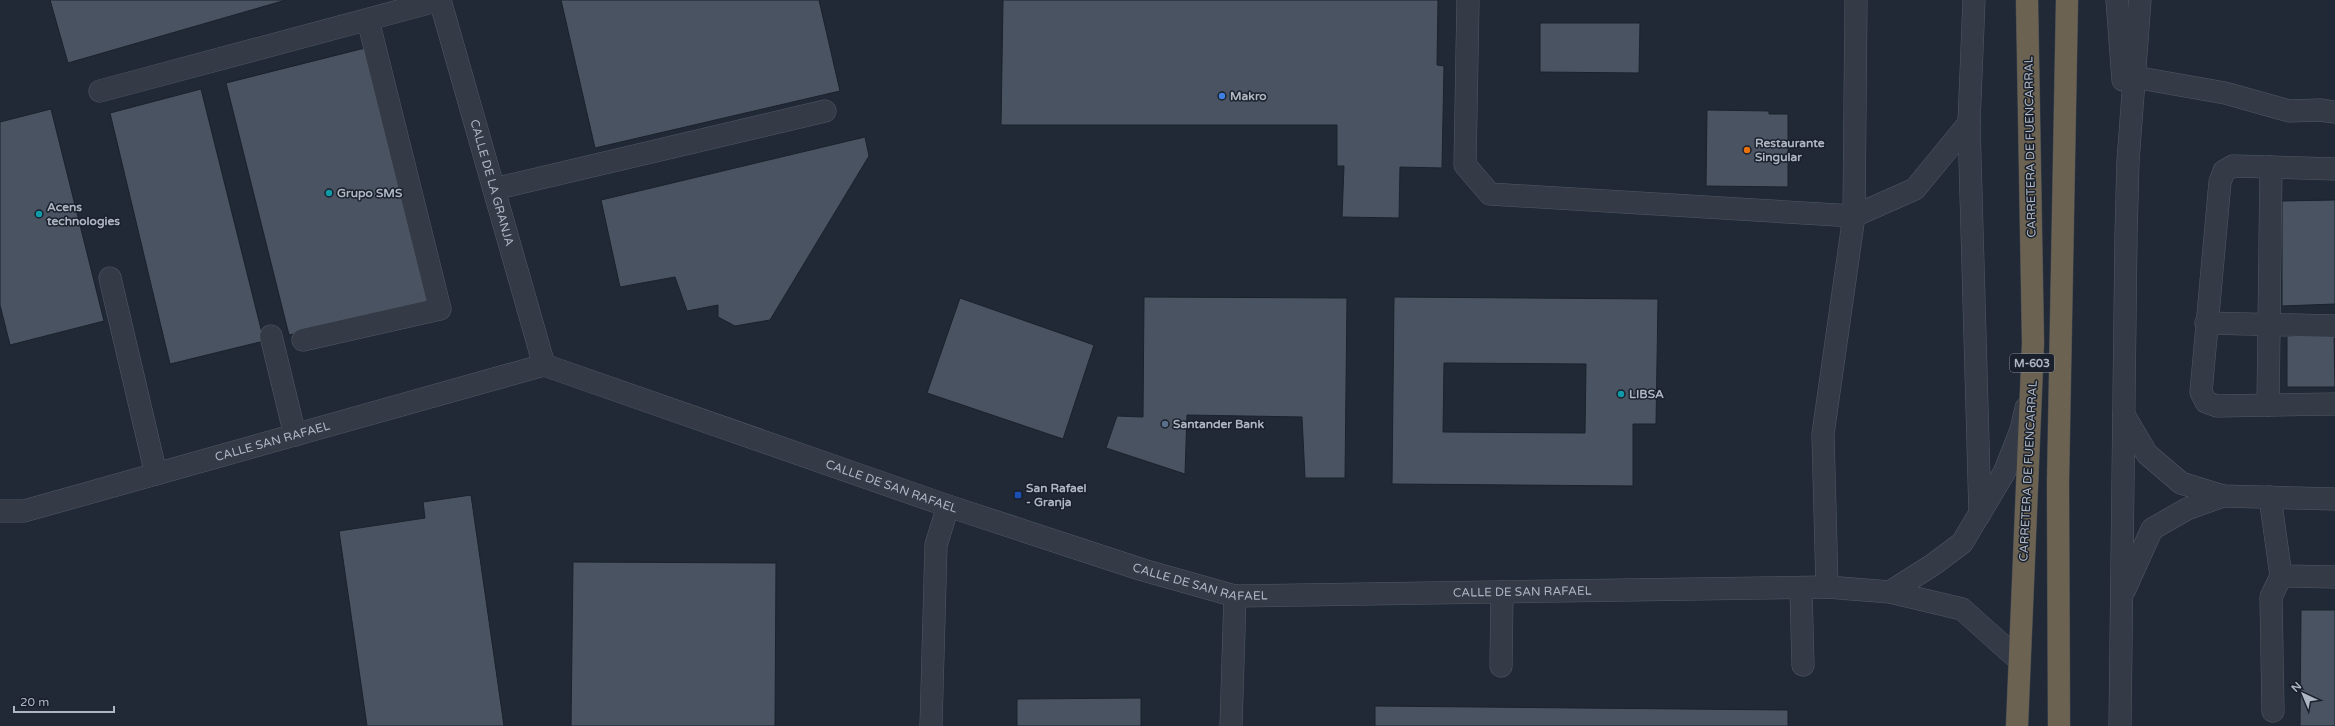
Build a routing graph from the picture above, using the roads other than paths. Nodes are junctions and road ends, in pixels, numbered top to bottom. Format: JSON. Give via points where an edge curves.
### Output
{"nodes":[{"id":1,"x":440,"y":0,"type":"edge"},
{"id":2,"x":1468,"y":0,"type":"edge"},
{"id":3,"x":1856,"y":0,"type":"edge"},
{"id":4,"x":1974,"y":0,"type":"edge"},
{"id":5,"x":2027,"y":0,"type":"edge"},
{"id":6,"x":2067,"y":0,"type":"edge"},
{"id":7,"x":2117,"y":0,"type":"edge"},
{"id":8,"x":2140,"y":0,"type":"edge"},
{"id":9,"x":368,"y":20,"type":"junction"},
{"id":10,"x":2134,"y":76,"type":"junction"},
{"id":11,"x":100,"y":91,"type":"dead end"},
{"id":12,"x":825,"y":111,"type":"dead end"},
{"id":13,"x":2335,"y":112,"type":"edge"},
{"id":14,"x":1969,"y":123,"type":"junction"},
{"id":15,"x":2128,"y":161,"type":"junction"},
{"id":16,"x":2271,"y":167,"type":"junction"},
{"id":17,"x":2335,"y":169,"type":"edge"},
{"id":18,"x":494,"y":189,"type":"junction"},
{"id":19,"x":1854,"y":216,"type":"junction"},
{"id":20,"x":110,"y":278,"type":"dead end"},
{"id":21,"x":2268,"y":323,"type":"junction"},
{"id":22,"x":2206,"y":324,"type":"junction"},
{"id":23,"x":2335,"y":326,"type":"edge"},
{"id":24,"x":271,"y":336,"type":"dead end"},
{"id":25,"x":303,"y":340,"type":"dead end"},
{"id":26,"x":544,"y":365,"type":"junction"},
{"id":27,"x":2032,"y":376,"type":"junction"},
{"id":28,"x":2335,"y":404,"type":"edge"},
{"id":29,"x":2268,"y":405,"type":"junction"},
{"id":30,"x":2124,"y":415,"type":"junction"},
{"id":31,"x":295,"y":435,"type":"junction"},
{"id":32,"x":156,"y":474,"type":"junction"},
{"id":33,"x":2223,"y":496,"type":"junction"},
{"id":34,"x":2270,"y":498,"type":"junction"},
{"id":35,"x":2335,"y":499,"type":"edge"},
{"id":36,"x":1,"y":506,"type":"edge"},
{"id":37,"x":948,"y":506,"type":"junction"},
{"id":38,"x":1980,"y":514,"type":"junction"},
{"id":39,"x":2281,"y":576,"type":"junction"},
{"id":40,"x":2335,"y":577,"type":"edge"},
{"id":41,"x":1827,"y":587,"type":"junction"},
{"id":42,"x":1801,"y":589,"type":"junction"},
{"id":43,"x":1502,"y":592,"type":"junction"},
{"id":44,"x":1890,"y":592,"type":"junction"},
{"id":45,"x":1235,"y":596,"type":"junction"},
{"id":46,"x":2121,"y":596,"type":"junction"},
{"id":47,"x":2120,"y":659,"type":"junction"},
{"id":48,"x":2019,"y":660,"type":"junction"},
{"id":49,"x":1501,"y":666,"type":"dead end"},
{"id":50,"x":1804,"y":666,"type":"dead end"},
{"id":51,"x":2274,"y":711,"type":"dead end"},
{"id":52,"x":930,"y":726,"type":"edge"},
{"id":53,"x":1231,"y":726,"type":"edge"},
{"id":54,"x":2017,"y":726,"type":"edge"},
{"id":55,"x":2059,"y":726,"type":"edge"},
{"id":56,"x":2120,"y":726,"type":"edge"},
{"id":57,"x":2130,"y":726,"type":"edge"}],
"edges":[{"from":1,"to":9,"type":"street"},
{"from":1,"to":18,"type":"street","name":"CALLE DE LA GRANJA"},
{"from":2,"to":19,"type":"street","via":[[1465,165],[1490,194]]},
{"from":3,"to":19,"type":"street"},
{"from":4,"to":14,"type":"street"},
{"from":5,"to":27,"type":"highway","name":"CARRETERA DE FUENCARRAL","number":"M-603"},
{"from":6,"to":55,"type":"highway","number":"M-603","via":[[2058,482]]},
{"from":7,"to":15,"type":"street"},
{"from":8,"to":10,"type":"street"},
{"from":9,"to":11,"type":"street"},
{"from":9,"to":25,"type":"street","via":[[440,309]]},
{"from":10,"to":13,"type":"street","via":[[2225,93],[2289,111]]},
{"from":10,"to":15,"type":"street"},
{"from":12,"to":18,"type":"street"},
{"from":14,"to":19,"type":"street","via":[[1916,189]]},
{"from":14,"to":38,"type":"street"},
{"from":15,"to":30,"type":"street"},
{"from":16,"to":17,"type":"street"},
{"from":16,"to":21,"type":"street"},
{"from":16,"to":22,"type":"street","via":[[2232,166],[2224,171],[2220,182]]},
{"from":18,"to":26,"type":"street","name":"CALLE DE LA GRANJA"},
{"from":19,"to":41,"type":"street","via":[[1823,434]]},
{"from":20,"to":32,"type":"street"},
{"from":21,"to":22,"type":"street"},
{"from":21,"to":23,"type":"street"},
{"from":21,"to":29,"type":"street"},
{"from":22,"to":29,"type":"street","via":[[2201,392],[2206,402],[2217,406]]},
{"from":24,"to":31,"type":"street"},
{"from":26,"to":31,"type":"street","name":"CALLE SAN RAFAEL"},
{"from":26,"to":37,"type":"street","name":"CALLE DE SAN RAFAEL"},
{"from":27,"to":38,"type":"street","via":[[2021,430],[2004,473]]},
{"from":27,"to":48,"type":"highway","name":"CARRETERA DE FUENCARRAL","number":"M-603"},
{"from":28,"to":29,"type":"street"},
{"from":30,"to":33,"type":"street","via":[[2147,454],[2181,483]]},
{"from":30,"to":46,"type":"street"},
{"from":31,"to":32,"type":"street","name":"CALLE SAN RAFAEL"},
{"from":32,"to":36,"type":"street","name":"CALLE SAN RAFAEL","via":[[24,511]]},
{"from":33,"to":34,"type":"street"},
{"from":33,"to":46,"type":"street","via":[[2187,509],[2152,529]]},
{"from":34,"to":35,"type":"street"},
{"from":34,"to":39,"type":"street"},
{"from":37,"to":45,"type":"street","name":"CALLE DE SAN RAFAEL","via":[[1143,570]]},
{"from":37,"to":52,"type":"street","via":[[936,545]]},
{"from":38,"to":44,"type":"street","via":[[1962,543]]},
{"from":39,"to":40,"type":"street"},
{"from":39,"to":51,"type":"street","via":[[2271,597]]},
{"from":41,"to":42,"type":"street","name":"CALLE DE SAN RAFAEL"},
{"from":41,"to":44,"type":"street","name":"CALLE DE SAN RAFAEL"},
{"from":42,"to":43,"type":"street","name":"CALLE DE SAN RAFAEL"},
{"from":42,"to":50,"type":"street"},
{"from":43,"to":45,"type":"street","name":"CALLE DE SAN RAFAEL"},
{"from":43,"to":49,"type":"street"},
{"from":44,"to":48,"type":"street","name":"CALLE DE SAN RAFAEL","via":[[1962,609]]},
{"from":45,"to":53,"type":"street"},
{"from":46,"to":47,"type":"street"},
{"from":47,"to":56,"type":"street"},
{"from":47,"to":57,"type":"street"},
{"from":48,"to":54,"type":"highway","name":"CARRETERA DE FUENCARRAL","number":"M-603"}]}
